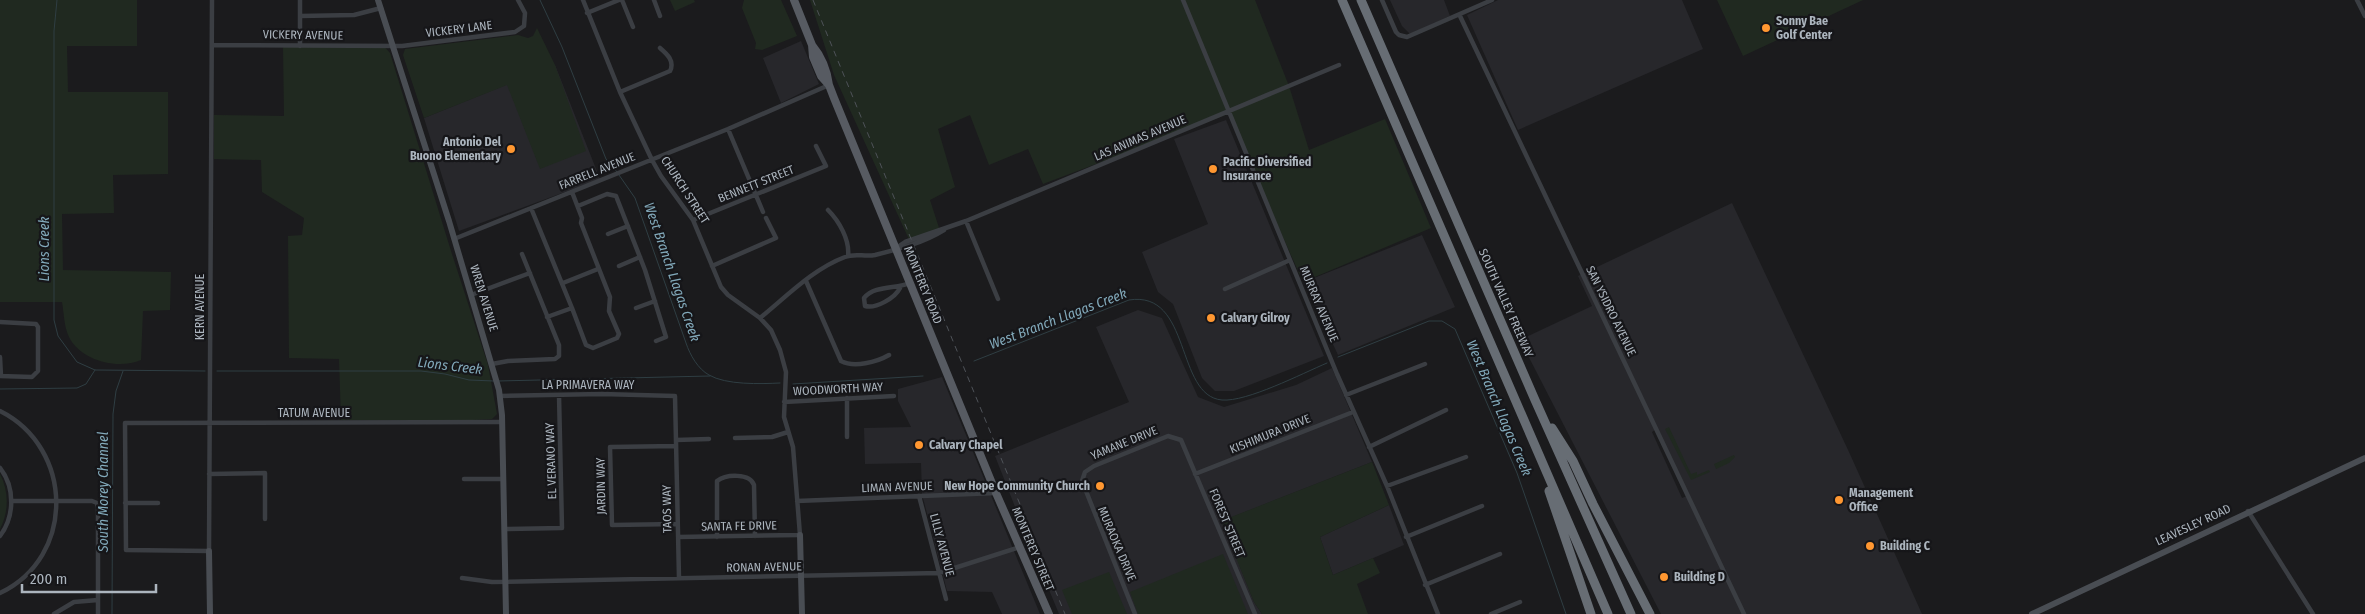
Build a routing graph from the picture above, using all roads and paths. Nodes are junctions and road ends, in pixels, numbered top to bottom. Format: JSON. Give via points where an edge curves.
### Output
{"nodes":[{"id":1,"x":212,"y":0,"type":"edge"},
{"id":2,"x":300,"y":0,"type":"edge"},
{"id":3,"x":378,"y":0,"type":"edge"},
{"id":4,"x":518,"y":0,"type":"edge"},
{"id":5,"x":583,"y":0,"type":"edge"},
{"id":6,"x":620,"y":0,"type":"edge"},
{"id":7,"x":654,"y":0,"type":"edge"},
{"id":8,"x":794,"y":0,"type":"edge"},
{"id":9,"x":1183,"y":0,"type":"edge"},
{"id":10,"x":1342,"y":0,"type":"edge"},
{"id":11,"x":1360,"y":0,"type":"edge"},
{"id":12,"x":1382,"y":0,"type":"edge"},
{"id":13,"x":1492,"y":0,"type":"edge"},
{"id":14,"x":2357,"y":0,"type":"edge"},
{"id":15,"x":381,"y":8,"type":"junction"},
{"id":16,"x":587,"y":13,"type":"junction"},
{"id":17,"x":300,"y":16,"type":"junction"},
{"id":18,"x":660,"y":16,"type":"dead end"},
{"id":19,"x":1460,"y":16,"type":"junction"},
{"id":20,"x":2365,"y":16,"type":"edge"},
{"id":21,"x":633,"y":27,"type":"dead end"},
{"id":22,"x":212,"y":44,"type":"junction"},
{"id":23,"x":300,"y":46,"type":"junction"},
{"id":24,"x":394,"y":46,"type":"junction"},
{"id":25,"x":660,"y":48,"type":"dead end"},
{"id":26,"x":1339,"y":65,"type":"dead end"},
{"id":27,"x":829,"y":86,"type":"junction"},
{"id":28,"x":620,"y":92,"type":"junction"},
{"id":29,"x":1229,"y":111,"type":"junction"},
{"id":30,"x":728,"y":129,"type":"junction"},
{"id":31,"x":816,"y":146,"type":"dead end"},
{"id":32,"x":652,"y":160,"type":"junction"},
{"id":33,"x":572,"y":192,"type":"junction"},
{"id":34,"x":756,"y":195,"type":"junction"},
{"id":35,"x":578,"y":206,"type":"junction"},
{"id":36,"x":532,"y":208,"type":"junction"},
{"id":37,"x":828,"y":210,"type":"dead end"},
{"id":38,"x":763,"y":212,"type":"dead end"},
{"id":39,"x":766,"y":218,"type":"dead end"},
{"id":40,"x":693,"y":220,"type":"junction"},
{"id":41,"x":966,"y":221,"type":"junction"},
{"id":42,"x":628,"y":226,"type":"junction"},
{"id":43,"x":608,"y":234,"type":"dead end"},
{"id":44,"x":454,"y":239,"type":"junction"},
{"id":45,"x":896,"y":248,"type":"junction"},
{"id":46,"x":522,"y":254,"type":"dead end"},
{"id":47,"x":848,"y":256,"type":"junction"},
{"id":48,"x":640,"y":257,"type":"junction"},
{"id":49,"x":1290,"y":260,"type":"junction"},
{"id":50,"x":619,"y":266,"type":"dead end"},
{"id":51,"x":712,"y":266,"type":"junction"},
{"id":52,"x":598,"y":269,"type":"junction"},
{"id":53,"x":530,"y":273,"type":"junction"},
{"id":54,"x":806,"y":281,"type":"junction"},
{"id":55,"x":563,"y":283,"type":"junction"},
{"id":56,"x":910,"y":283,"type":"junction"},
{"id":57,"x":900,"y":288,"type":"junction"},
{"id":58,"x":1225,"y":289,"type":"dead end"},
{"id":59,"x":471,"y":294,"type":"junction"},
{"id":60,"x":998,"y":299,"type":"dead end"},
{"id":61,"x":655,"y":301,"type":"junction"},
{"id":62,"x":572,"y":308,"type":"junction"},
{"id":63,"x":636,"y":308,"type":"dead end"},
{"id":64,"x":547,"y":317,"type":"junction"},
{"id":65,"x":760,"y":318,"type":"junction"},
{"id":66,"x":0,"y":322,"type":"edge"},
{"id":67,"x":656,"y":341,"type":"dead end"},
{"id":68,"x":889,"y":355,"type":"dead end"},
{"id":69,"x":0,"y":356,"type":"edge"},
{"id":70,"x":492,"y":364,"type":"junction"},
{"id":71,"x":1425,"y":364,"type":"dead end"},
{"id":72,"x":0,"y":376,"type":"edge"},
{"id":73,"x":559,"y":395,"type":"junction"},
{"id":74,"x":1346,"y":395,"type":"junction"},
{"id":75,"x":500,"y":396,"type":"junction"},
{"id":76,"x":675,"y":396,"type":"joint"},
{"id":77,"x":894,"y":396,"type":"dead end"},
{"id":78,"x":847,"y":398,"type":"junction"},
{"id":79,"x":1535,"y":400,"type":"junction"},
{"id":80,"x":784,"y":402,"type":"junction"},
{"id":81,"x":1446,"y":410,"type":"dead end"},
{"id":82,"x":0,"y":411,"type":"edge"},
{"id":83,"x":1353,"y":412,"type":"junction"},
{"id":84,"x":502,"y":422,"type":"junction"},
{"id":85,"x":209,"y":424,"type":"junction"},
{"id":86,"x":788,"y":432,"type":"junction"},
{"id":87,"x":848,"y":437,"type":"dead end"},
{"id":88,"x":735,"y":438,"type":"dead end"},
{"id":89,"x":676,"y":440,"type":"junction"},
{"id":90,"x":709,"y":440,"type":"dead end"},
{"id":91,"x":1181,"y":440,"type":"joint"},
{"id":92,"x":676,"y":446,"type":"junction"},
{"id":93,"x":1369,"y":448,"type":"junction"},
{"id":94,"x":1466,"y":457,"type":"dead end"},
{"id":95,"x":2365,"y":458,"type":"edge"},
{"id":96,"x":0,"y":468,"type":"edge"},
{"id":97,"x":1545,"y":468,"type":"junction"},
{"id":98,"x":209,"y":474,"type":"junction"},
{"id":99,"x":1195,"y":474,"type":"junction"},
{"id":100,"x":464,"y":479,"type":"dead end"},
{"id":101,"x":502,"y":479,"type":"junction"},
{"id":102,"x":1082,"y":480,"type":"joint"},
{"id":103,"x":1386,"y":486,"type":"junction"},
{"id":104,"x":996,"y":493,"type":"junction"},
{"id":105,"x":919,"y":496,"type":"junction"},
{"id":106,"x":11,"y":501,"type":"junction"},
{"id":107,"x":56,"y":501,"type":"junction"},
{"id":108,"x":797,"y":501,"type":"junction"},
{"id":109,"x":126,"y":502,"type":"junction"},
{"id":110,"x":158,"y":502,"type":"dead end"},
{"id":111,"x":1482,"y":506,"type":"dead end"},
{"id":112,"x":2248,"y":511,"type":"junction"},
{"id":113,"x":265,"y":519,"type":"dead end"},
{"id":114,"x":678,"y":524,"type":"junction"},
{"id":115,"x":504,"y":529,"type":"junction"},
{"id":116,"x":800,"y":535,"type":"junction"},
{"id":117,"x":0,"y":536,"type":"edge"},
{"id":118,"x":755,"y":536,"type":"junction"},
{"id":119,"x":678,"y":537,"type":"junction"},
{"id":120,"x":717,"y":537,"type":"junction"},
{"id":121,"x":1406,"y":538,"type":"junction"},
{"id":122,"x":1020,"y":547,"type":"junction"},
{"id":123,"x":209,"y":551,"type":"junction"},
{"id":124,"x":1500,"y":554,"type":"dead end"},
{"id":125,"x":939,"y":573,"type":"junction"},
{"id":126,"x":801,"y":576,"type":"junction"},
{"id":127,"x":462,"y":578,"type":"dead end"},
{"id":128,"x":679,"y":578,"type":"junction"},
{"id":129,"x":505,"y":582,"type":"junction"},
{"id":130,"x":1425,"y":585,"type":"junction"},
{"id":131,"x":0,"y":593,"type":"edge"},
{"id":132,"x":946,"y":599,"type":"dead end"},
{"id":133,"x":98,"y":600,"type":"junction"},
{"id":134,"x":1520,"y":602,"type":"dead end"},
{"id":135,"x":54,"y":614,"type":"edge"},
{"id":136,"x":98,"y":614,"type":"edge"},
{"id":137,"x":210,"y":614,"type":"edge"},
{"id":138,"x":506,"y":614,"type":"edge"},
{"id":139,"x":802,"y":614,"type":"edge"},
{"id":140,"x":1049,"y":614,"type":"edge"},
{"id":141,"x":1135,"y":614,"type":"edge"},
{"id":142,"x":1255,"y":614,"type":"edge"},
{"id":143,"x":1438,"y":614,"type":"edge"},
{"id":144,"x":1491,"y":614,"type":"edge"},
{"id":145,"x":1591,"y":614,"type":"edge"},
{"id":146,"x":1608,"y":614,"type":"edge"},
{"id":147,"x":1631,"y":614,"type":"edge"},
{"id":148,"x":1650,"y":614,"type":"edge"},
{"id":149,"x":1744,"y":614,"type":"edge"},
{"id":150,"x":2032,"y":614,"type":"edge"},
{"id":151,"x":2312,"y":614,"type":"edge"}],
"edges":[{"from":1,"to":22,"type":"street","name":"KERN AVENUE"},
{"from":2,"to":17,"type":"street"},
{"from":3,"to":15,"type":"street","name":"WREN AVENUE"},
{"from":4,"to":24,"type":"street","name":"VICKERY LANE","via":[[525,13],[524,26],[515,32]]},
{"from":5,"to":16,"type":"street","name":"CHURCH STREET"},
{"from":6,"to":16,"type":"street"},
{"from":6,"to":21,"type":"street"},
{"from":7,"to":18,"type":"street"},
{"from":8,"to":27,"type":"main road","name":"MONTEREY ROAD","via":[[812,45],[820,54]]},
{"from":9,"to":29,"type":"street","name":"MURRAY AVENUE"},
{"from":10,"to":97,"type":"highway"},
{"from":11,"to":79,"type":"highway","name":"SOUTH VALLEY FREEWAY"},
{"from":12,"to":19,"type":"street","via":[[1393,28],[1403,37]]},
{"from":13,"to":19,"type":"street"},
{"from":14,"to":20,"type":"street"},
{"from":15,"to":17,"type":"street","via":[[354,16]]},
{"from":15,"to":24,"type":"street","name":"WREN AVENUE"},
{"from":16,"to":28,"type":"street","name":"CHURCH STREET"},
{"from":17,"to":23,"type":"street"},
{"from":19,"to":149,"type":"street","name":"SAN YSIDRO AVENUE"},
{"from":22,"to":23,"type":"street","name":"VICKERY AVENUE"},
{"from":22,"to":85,"type":"street","name":"KERN AVENUE"},
{"from":23,"to":24,"type":"street","name":"VICKERY AVENUE"},
{"from":24,"to":44,"type":"street","name":"WREN AVENUE"},
{"from":25,"to":28,"type":"street","via":[[669,56],[670,71]]},
{"from":26,"to":29,"type":"street","name":"LAS ANIMAS AVENUE"},
{"from":27,"to":30,"type":"street","name":"FARRELL AVENUE"},
{"from":27,"to":45,"type":"main road","name":"MONTEREY ROAD"},
{"from":28,"to":32,"type":"street","name":"CHURCH STREET"},
{"from":29,"to":41,"type":"street","name":"LAS ANIMAS AVENUE"},
{"from":29,"to":49,"type":"street","name":"MURRAY AVENUE"},
{"from":30,"to":32,"type":"street","name":"FARRELL AVENUE"},
{"from":30,"to":34,"type":"street"},
{"from":31,"to":34,"type":"street","name":"BENNETT STREET","via":[[826,166]]},
{"from":32,"to":33,"type":"street","name":"FARRELL AVENUE"},
{"from":32,"to":40,"type":"street","name":"CHURCH STREET"},
{"from":33,"to":35,"type":"street"},
{"from":33,"to":36,"type":"street","name":"FARRELL AVENUE"},
{"from":34,"to":38,"type":"street"},
{"from":34,"to":40,"type":"street","name":"BENNETT STREET"},
{"from":35,"to":42,"type":"street","via":[[607,194],[616,196]]},
{"from":35,"to":52,"type":"street"},
{"from":36,"to":44,"type":"street","name":"FARRELL AVENUE"},
{"from":36,"to":55,"type":"street"},
{"from":37,"to":47,"type":"street","via":[[843,233]]},
{"from":39,"to":51,"type":"street","via":[[776,238]]},
{"from":40,"to":51,"type":"street","name":"CHURCH STREET"},
{"from":41,"to":45,"type":"street","name":"LAS ANIMAS AVENUE","via":[[907,248]]},
{"from":41,"to":60,"type":"street"},
{"from":42,"to":43,"type":"street"},
{"from":42,"to":48,"type":"street"},
{"from":44,"to":59,"type":"street","name":"WREN AVENUE"},
{"from":45,"to":47,"type":"street","name":"LAS ANIMAS AVENUE","via":[[874,255]]},
{"from":45,"to":56,"type":"main road","name":"MONTEREY ROAD"},
{"from":46,"to":53,"type":"street"},
{"from":47,"to":54,"type":"street","via":[[824,266]]},
{"from":48,"to":50,"type":"street"},
{"from":48,"to":61,"type":"street"},
{"from":49,"to":58,"type":"street"},
{"from":49,"to":74,"type":"street","name":"MURRAY AVENUE"},
{"from":51,"to":65,"type":"street","name":"CHURCH STREET","via":[[728,295]]},
{"from":52,"to":55,"type":"street"},
{"from":52,"to":62,"type":"street","via":[[610,297],[609,311],[619,334],[617,338],[593,348],[586,345]]},
{"from":53,"to":59,"type":"street"},
{"from":53,"to":64,"type":"street"},
{"from":54,"to":65,"type":"street"},
{"from":54,"to":68,"type":"street","via":[[841,361],[878,361]]},
{"from":55,"to":62,"type":"street"},
{"from":56,"to":57,"type":"street"},
{"from":56,"to":104,"type":"main road","name":"MONTEREY ROAD"},
{"from":57,"to":57,"type":"street","via":[[894,286],[875,291],[865,296],[863,302],[867,307],[874,306],[894,297]]},
{"from":59,"to":70,"type":"street","name":"WREN AVENUE"},
{"from":61,"to":63,"type":"street"},
{"from":61,"to":67,"type":"street","via":[[666,337]]},
{"from":62,"to":64,"type":"street"},
{"from":64,"to":70,"type":"street","via":[[560,351],[555,359]]},
{"from":65,"to":80,"type":"street","name":"CHURCH STREET","via":[[771,330],[780,350],[786,372]]},
{"from":66,"to":72,"type":"street","via":[[33,322],[38,327],[36,375]]},
{"from":69,"to":72,"type":"street"},
{"from":70,"to":75,"type":"street","name":"WREN AVENUE"},
{"from":71,"to":74,"type":"street"},
{"from":73,"to":75,"type":"street","name":"LA PRIMAVERA WAY"},
{"from":73,"to":76,"type":"street","name":"LA PRIMAVERA WAY"},
{"from":73,"to":115,"type":"street","name":"EL VERANO WAY","via":[[562,528]]},
{"from":74,"to":83,"type":"street","name":"MURRAY AVENUE"},
{"from":75,"to":84,"type":"street","name":"WREN AVENUE"},
{"from":76,"to":89,"type":"street","name":"TAOS WAY"},
{"from":77,"to":78,"type":"street","name":"WOODWORTH WAY"},
{"from":78,"to":80,"type":"street","name":"WOODWORTH WAY"},
{"from":78,"to":87,"type":"street"},
{"from":79,"to":147,"type":"highway","name":"SOUTH VALLEY FREEWAY"},
{"from":79,"to":148,"type":"highway","via":[[1573,461]]},
{"from":80,"to":86,"type":"street","name":"CHURCH STREET"},
{"from":81,"to":93,"type":"street"},
{"from":82,"to":107,"type":"street","via":[[25,427],[41,446],[52,471]]},
{"from":83,"to":93,"type":"street","name":"MURRAY AVENUE"},
{"from":83,"to":99,"type":"street","name":"KISHIMURA DRIVE"},
{"from":84,"to":85,"type":"street","name":"TATUM AVENUE"},
{"from":84,"to":101,"type":"street","name":"WREN AVENUE"},
{"from":85,"to":98,"type":"street","name":"KERN AVENUE"},
{"from":85,"to":109,"type":"street","name":"TATUM AVENUE","via":[[125,424]]},
{"from":86,"to":88,"type":"street","via":[[772,437]]},
{"from":86,"to":108,"type":"street","name":"CHURCH STREET","via":[[793,447]]},
{"from":89,"to":90,"type":"street"},
{"from":89,"to":92,"type":"street","name":"TAOS WAY"},
{"from":91,"to":99,"type":"street","name":"FOREST STREET"},
{"from":91,"to":102,"type":"street","name":"YAMANE DRIVE","via":[[1168,436],[1112,458],[1089,468]]},
{"from":92,"to":114,"type":"street","name":"TAOS WAY"},
{"from":92,"to":114,"type":"street","name":"JARDIN WAY","via":[[610,447],[612,525]]},
{"from":93,"to":103,"type":"street","name":"MURRAY AVENUE"},
{"from":94,"to":103,"type":"street"},
{"from":95,"to":112,"type":"street","name":"LEAVESLEY ROAD"},
{"from":96,"to":106,"type":"street","via":[[9,485]]},
{"from":97,"to":145,"type":"highway","via":[[1548,489]]},
{"from":97,"to":146,"type":"highway"},
{"from":98,"to":113,"type":"street","via":[[265,474]]},
{"from":98,"to":123,"type":"street","name":"KERN AVENUE"},
{"from":99,"to":142,"type":"street","name":"FOREST STREET"},
{"from":100,"to":101,"type":"street"},
{"from":101,"to":115,"type":"street","name":"WREN AVENUE"},
{"from":102,"to":141,"type":"street","name":"MURAOKA DRIVE"},
{"from":103,"to":121,"type":"street","name":"MURRAY AVENUE"},
{"from":104,"to":105,"type":"street","name":"LIMAN AVENUE"},
{"from":104,"to":122,"type":"main road","name":"MONTEREY STREET"},
{"from":105,"to":108,"type":"street","name":"LIMAN AVENUE"},
{"from":105,"to":125,"type":"street","name":"LILLY AVENUE"},
{"from":106,"to":107,"type":"street"},
{"from":106,"to":117,"type":"street","via":[[9,517]]},
{"from":107,"to":131,"type":"street","via":[[52,532],[42,554],[22,579]]},
{"from":107,"to":133,"type":"street","via":[[92,501],[97,504]]},
{"from":108,"to":116,"type":"street","name":"CHURCH STREET"},
{"from":109,"to":110,"type":"street"},
{"from":109,"to":123,"type":"street","via":[[126,550]]},
{"from":111,"to":121,"type":"street"},
{"from":112,"to":150,"type":"street","name":"LEAVESLEY ROAD"},
{"from":112,"to":151,"type":"street"},
{"from":114,"to":119,"type":"street","name":"TAOS WAY"},
{"from":115,"to":129,"type":"street","name":"WREN AVENUE"},
{"from":116,"to":118,"type":"street","name":"SANTA FE DRIVE"},
{"from":116,"to":126,"type":"street","name":"CHURCH STREET"},
{"from":118,"to":120,"type":"street","name":"SANTA FE DRIVE"},
{"from":118,"to":120,"type":"street","via":[[752,480],[722,477],[717,481]]},
{"from":119,"to":120,"type":"street","name":"SANTA FE DRIVE"},
{"from":119,"to":128,"type":"street","name":"TAOS WAY"},
{"from":121,"to":130,"type":"street","name":"MURRAY AVENUE"},
{"from":122,"to":125,"type":"street","name":"RONAN AVENUE"},
{"from":122,"to":140,"type":"main road","name":"MONTEREY STREET"},
{"from":123,"to":137,"type":"street","name":"KERN AVENUE"},
{"from":124,"to":130,"type":"street"},
{"from":125,"to":126,"type":"street","name":"RONAN AVENUE"},
{"from":125,"to":132,"type":"street","name":"LILLY AVENUE"},
{"from":126,"to":128,"type":"street","name":"RONAN AVENUE"},
{"from":126,"to":139,"type":"street","name":"CHURCH STREET"},
{"from":127,"to":129,"type":"street","name":"RONAN AVENUE","via":[[477,582]]},
{"from":128,"to":129,"type":"street","name":"RONAN AVENUE"},
{"from":129,"to":138,"type":"street","name":"WREN AVENUE"},
{"from":130,"to":143,"type":"street","name":"MURRAY AVENUE"},
{"from":133,"to":135,"type":"street","via":[[74,602]]},
{"from":133,"to":136,"type":"street"},
{"from":134,"to":144,"type":"street"}]}
